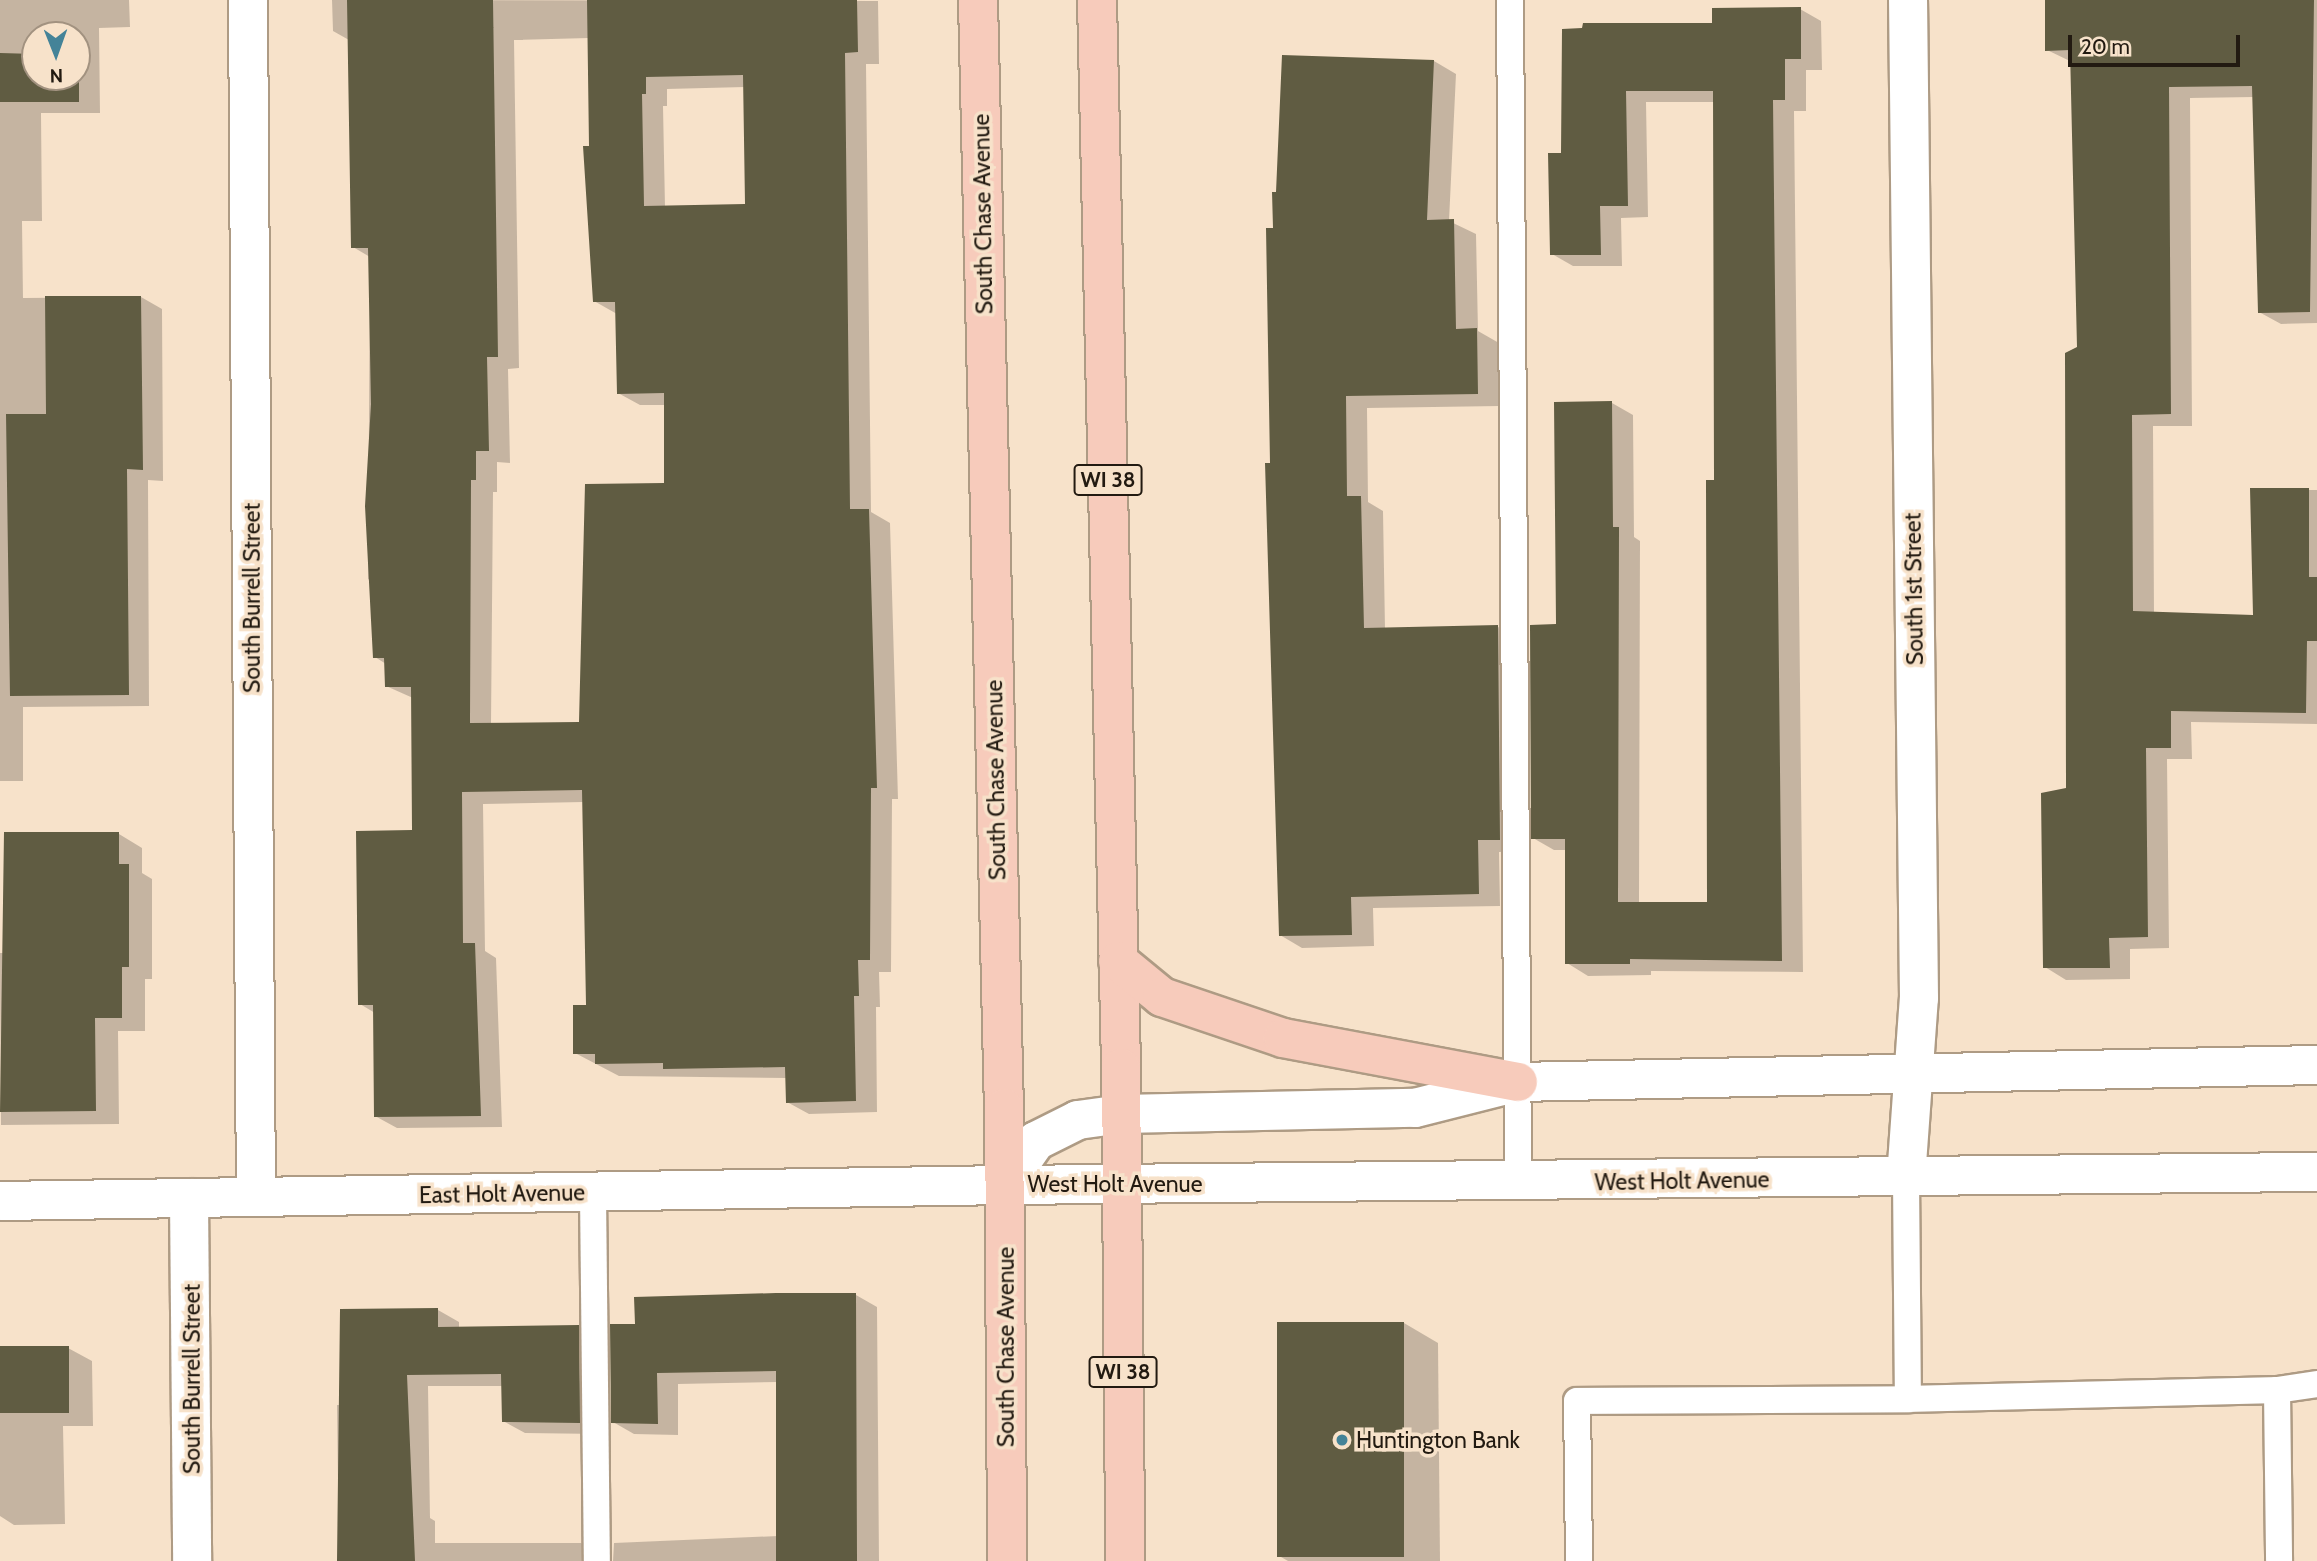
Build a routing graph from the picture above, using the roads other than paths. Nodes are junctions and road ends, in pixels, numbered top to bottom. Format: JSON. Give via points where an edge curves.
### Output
{"nodes":[{"id":1,"x":248,"y":0,"type":"edge"},
{"id":2,"x":978,"y":0,"type":"edge"},
{"id":3,"x":1097,"y":0,"type":"edge"},
{"id":4,"x":1510,"y":0,"type":"edge"},
{"id":5,"x":1908,"y":0,"type":"edge"},
{"id":6,"x":1118,"y":961,"type":"junction"},
{"id":7,"x":2317,"y":1065,"type":"edge"},
{"id":8,"x":1914,"y":1073,"type":"junction"},
{"id":9,"x":1518,"y":1082,"type":"junction"},
{"id":10,"x":1122,"y":1114,"type":"junction"},
{"id":11,"x":2317,"y":1172,"type":"edge"},
{"id":12,"x":1906,"y":1178,"type":"junction"},
{"id":13,"x":1518,"y":1182,"type":"junction"},
{"id":14,"x":1122,"y":1184,"type":"junction"},
{"id":15,"x":1005,"y":1185,"type":"junction"},
{"id":16,"x":593,"y":1193,"type":"junction"},
{"id":17,"x":256,"y":1197,"type":"junction"},
{"id":18,"x":189,"y":1198,"type":"junction"},
{"id":19,"x":0,"y":1201,"type":"edge"},
{"id":20,"x":2317,"y":1384,"type":"edge"},
{"id":21,"x":2277,"y":1390,"type":"junction"},
{"id":22,"x":1908,"y":1399,"type":"junction"},
{"id":23,"x":192,"y":1561,"type":"edge"},
{"id":24,"x":597,"y":1561,"type":"edge"},
{"id":25,"x":1007,"y":1561,"type":"edge"},
{"id":26,"x":1125,"y":1561,"type":"edge"},
{"id":27,"x":1579,"y":1561,"type":"edge"},
{"id":28,"x":2279,"y":1561,"type":"edge"}],
"edges":[{"from":1,"to":17,"type":"street","name":"South Burrell Street"},
{"from":2,"to":15,"type":"main road","name":"South Chase Avenue"},
{"from":3,"to":6,"type":"main road","number":"WI 38"},
{"from":4,"to":9,"type":"lane"},
{"from":5,"to":8,"type":"street","name":"South 1st Street","via":[[1919,998]]},
{"from":6,"to":9,"type":"main road","via":[[1162,997],[1283,1038]]},
{"from":6,"to":10,"type":"main road","number":"WI 38"},
{"from":7,"to":8,"type":"street","name":"West Holt Avenue"},
{"from":8,"to":9,"type":"street","name":"West Holt Avenue"},
{"from":8,"to":12,"type":"street","name":"South 1st Street"},
{"from":9,"to":10,"type":"street","name":"West Holt Avenue","via":[[1415,1108]]},
{"from":9,"to":13,"type":"lane"},
{"from":10,"to":14,"type":"main road","number":"WI 38"},
{"from":10,"to":15,"type":"street","name":"West Holt Avenue","via":[[1078,1119],[1036,1141]]},
{"from":11,"to":12,"type":"street","name":"West Holt Avenue"},
{"from":12,"to":13,"type":"street","name":"West Holt Avenue"},
{"from":12,"to":22,"type":"lane"},
{"from":13,"to":14,"type":"street","name":"West Holt Avenue"},
{"from":14,"to":15,"type":"street","name":"West Holt Avenue"},
{"from":14,"to":26,"type":"main road","number":"WI 38"},
{"from":15,"to":16,"type":"street","name":"East Holt Avenue"},
{"from":15,"to":25,"type":"main road","name":"South Chase Avenue"},
{"from":16,"to":17,"type":"street","name":"East Holt Avenue"},
{"from":16,"to":24,"type":"lane"},
{"from":17,"to":18,"type":"street","name":"East Holt Avenue"},
{"from":18,"to":19,"type":"street","name":"East Holt Avenue"},
{"from":18,"to":23,"type":"street","name":"South Burrell Street"},
{"from":20,"to":21,"type":"lane"},
{"from":21,"to":22,"type":"lane"},
{"from":21,"to":28,"type":"lane"},
{"from":22,"to":27,"type":"lane","via":[[1577,1401]]}]}
